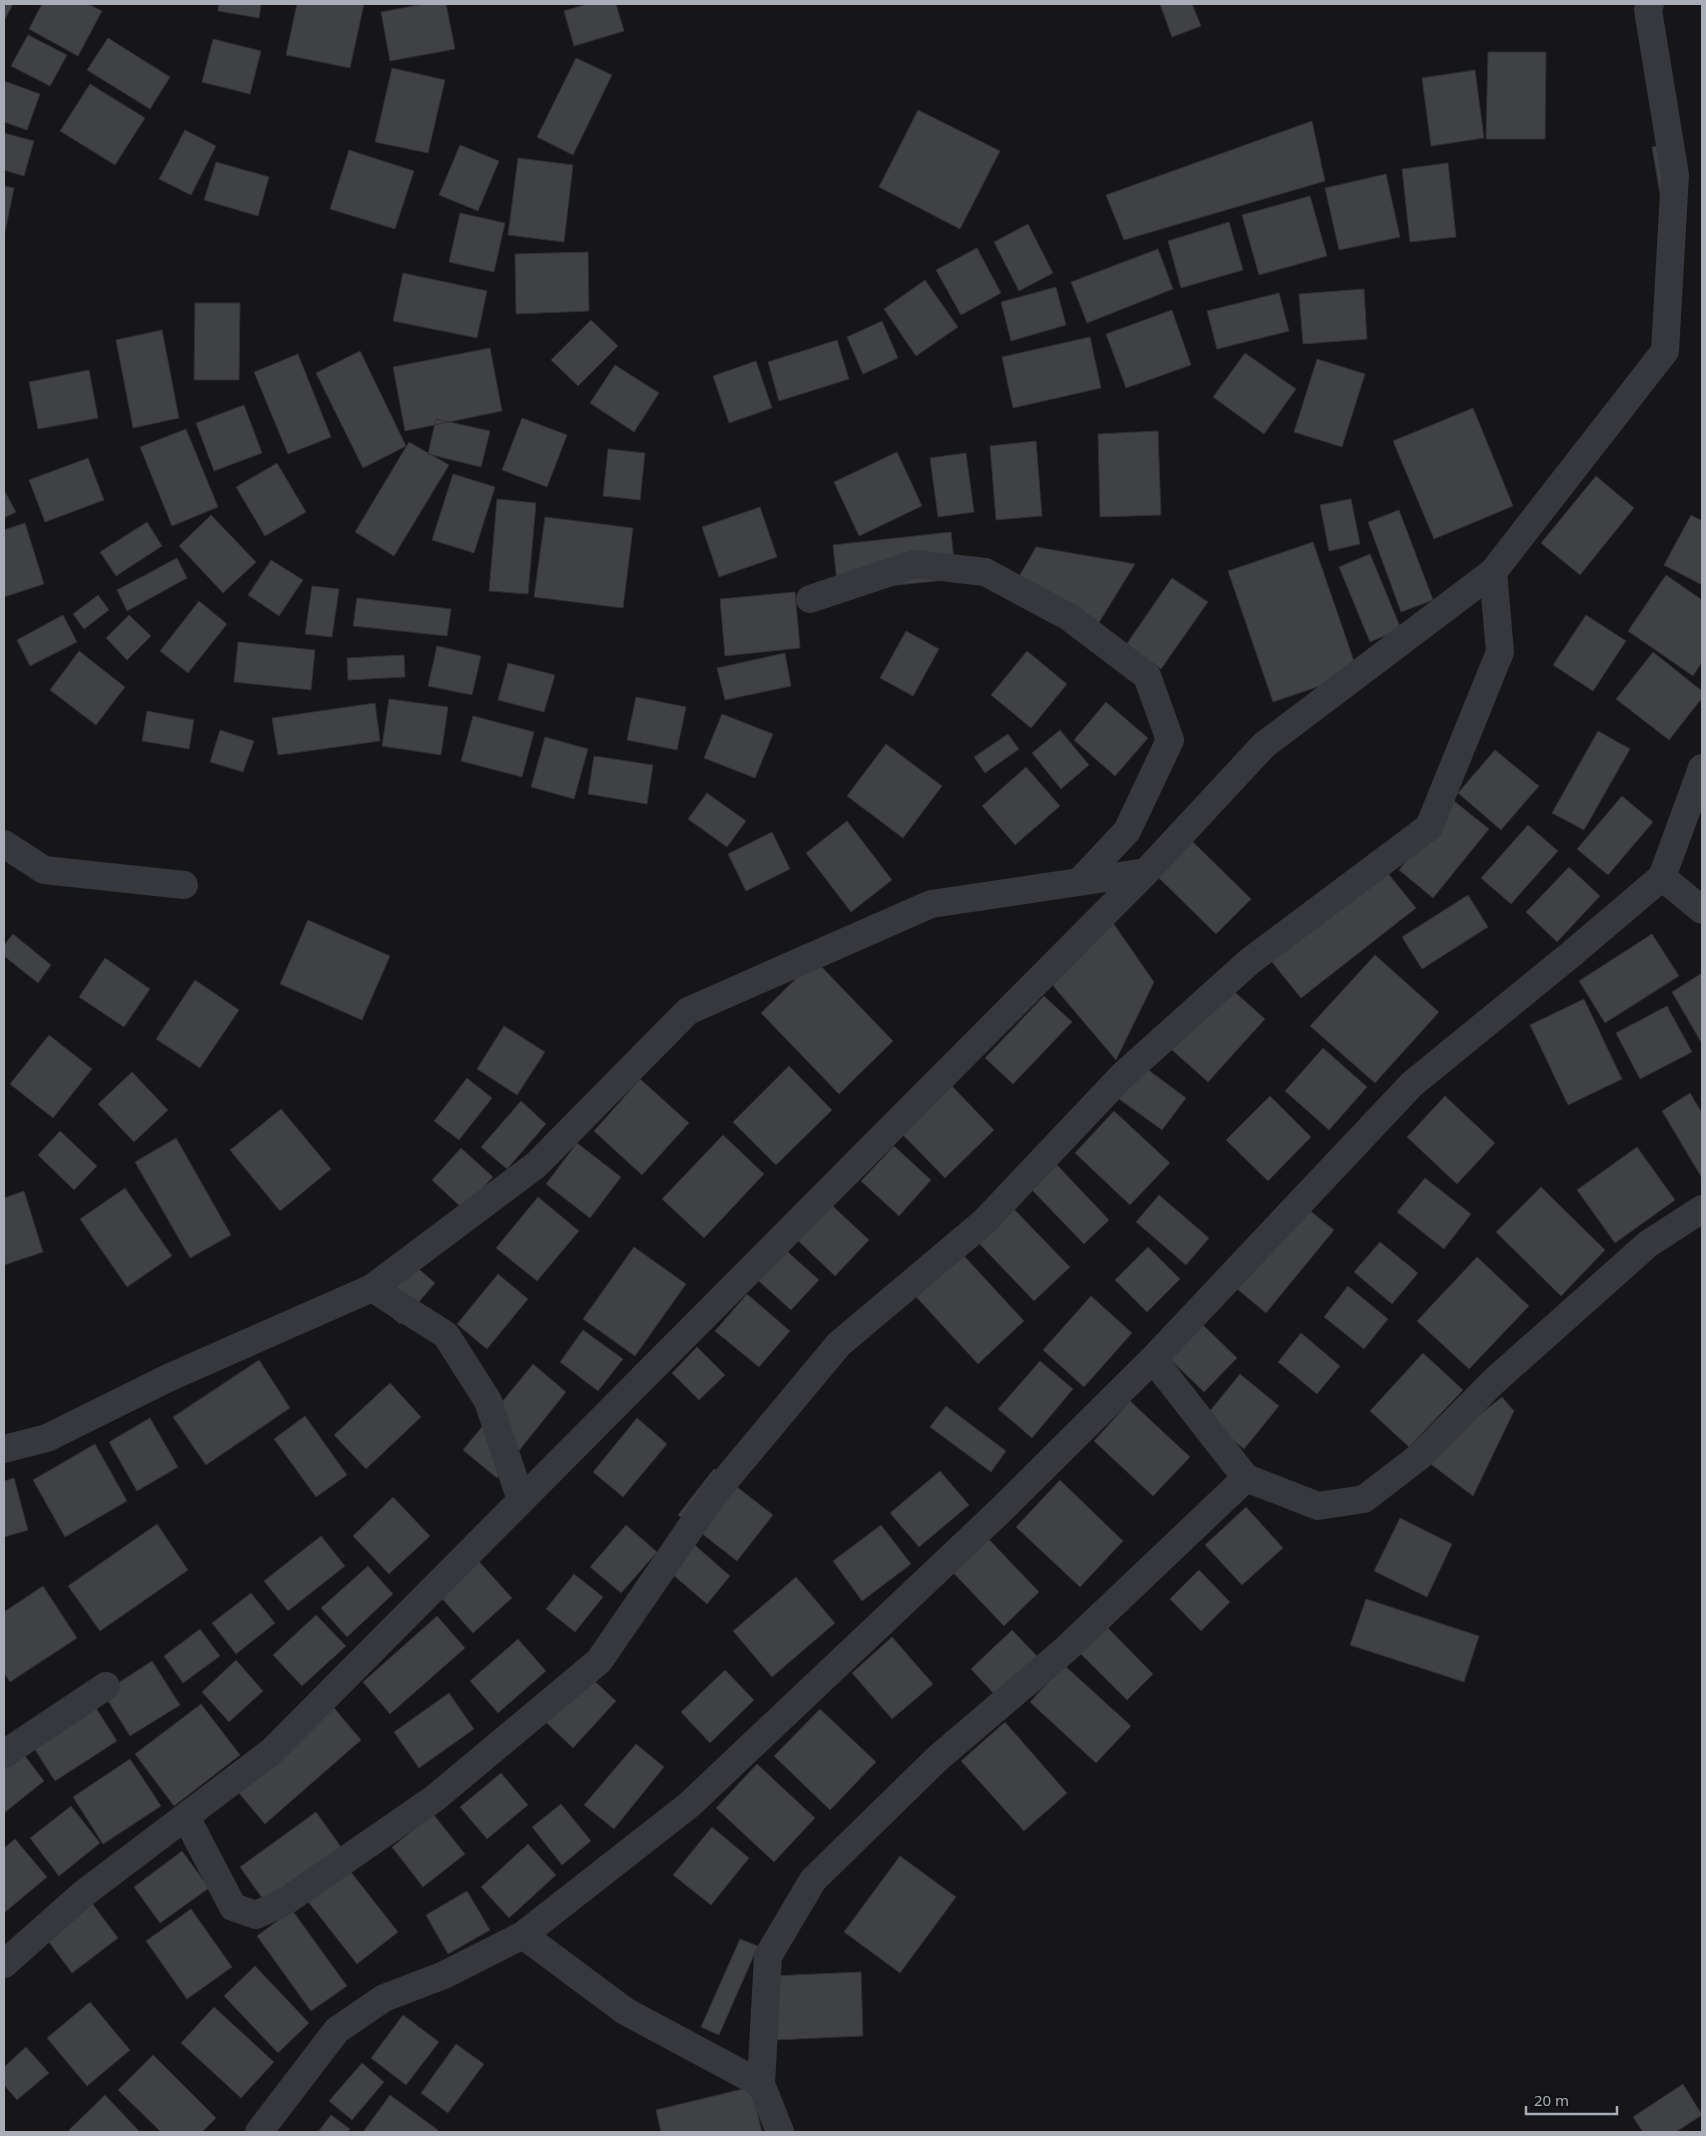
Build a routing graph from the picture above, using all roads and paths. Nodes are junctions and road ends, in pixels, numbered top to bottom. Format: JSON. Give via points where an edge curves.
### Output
{"nodes":[{"id":1,"x":1650,"y":4,"type":"edge"},
{"id":2,"x":1492,"y":572,"type":"junction"},
{"id":3,"x":810,"y":599,"type":"dead end"},
{"id":4,"x":1702,"y":768,"type":"edge"},
{"id":5,"x":4,"y":844,"type":"edge"},
{"id":6,"x":1146,"y":872,"type":"junction"},
{"id":7,"x":1662,"y":877,"type":"junction"},
{"id":8,"x":1079,"y":882,"type":"junction"},
{"id":9,"x":184,"y":885,"type":"dead end"},
{"id":10,"x":1702,"y":910,"type":"edge"},
{"id":11,"x":1702,"y":1209,"type":"edge"},
{"id":12,"x":372,"y":1288,"type":"junction"},
{"id":13,"x":1152,"y":1359,"type":"junction"},
{"id":14,"x":4,"y":1449,"type":"edge"},
{"id":15,"x":1246,"y":1478,"type":"junction"},
{"id":16,"x":520,"y":1500,"type":"junction"},
{"id":17,"x":106,"y":1686,"type":"dead end"},
{"id":18,"x":4,"y":1754,"type":"edge"},
{"id":19,"x":186,"y":1817,"type":"junction"},
{"id":20,"x":523,"y":1935,"type":"junction"},
{"id":21,"x":4,"y":1964,"type":"edge"},
{"id":22,"x":761,"y":2084,"type":"junction"},
{"id":23,"x":259,"y":2132,"type":"edge"},
{"id":24,"x":780,"y":2132,"type":"edge"}],
"edges":[{"from":1,"to":2,"type":"street","via":[[1648,10],[1674,175],[1665,351]]},
{"from":2,"to":6,"type":"street","via":[[1264,745]]},
{"from":2,"to":19,"type":"street","via":[[1500,652],[1429,827],[1250,961],[1122,1076],[984,1222],[839,1344],[713,1495],[599,1661],[434,1798],[286,1901],[256,1915],[233,1907]]},
{"from":3,"to":8,"type":"street","via":[[915,564],[985,572],[1069,617],[1147,676],[1170,740],[1126,831]]},
{"from":4,"to":7,"type":"street"},
{"from":5,"to":9,"type":"street","via":[[44,870]]},
{"from":6,"to":8,"type":"street"},
{"from":6,"to":16,"type":"street"},
{"from":7,"to":10,"type":"street"},
{"from":7,"to":13,"type":"street","via":[[1412,1084]]},
{"from":8,"to":12,"type":"street","via":[[931,904],[688,1011],[536,1165]]},
{"from":11,"to":15,"type":"street","via":[[1648,1244],[1493,1382],[1420,1456],[1364,1499],[1318,1506]]},
{"from":12,"to":14,"type":"street","via":[[168,1378],[47,1438]]},
{"from":12,"to":16,"type":"street","via":[[446,1335],[488,1401]]},
{"from":13,"to":15,"type":"street"},
{"from":13,"to":20,"type":"street","via":[[1002,1509],[689,1805]]},
{"from":15,"to":22,"type":"street","via":[[1066,1650],[938,1758],[813,1880],[768,1956]]},
{"from":16,"to":19,"type":"street","via":[[271,1752]]},
{"from":17,"to":18,"type":"street"},
{"from":19,"to":21,"type":"street","via":[[83,1894]]},
{"from":20,"to":22,"type":"street","via":[[625,2012]]},
{"from":20,"to":23,"type":"street","via":[[444,1975],[384,1998],[337,2030]]},
{"from":22,"to":24,"type":"street"}]}
